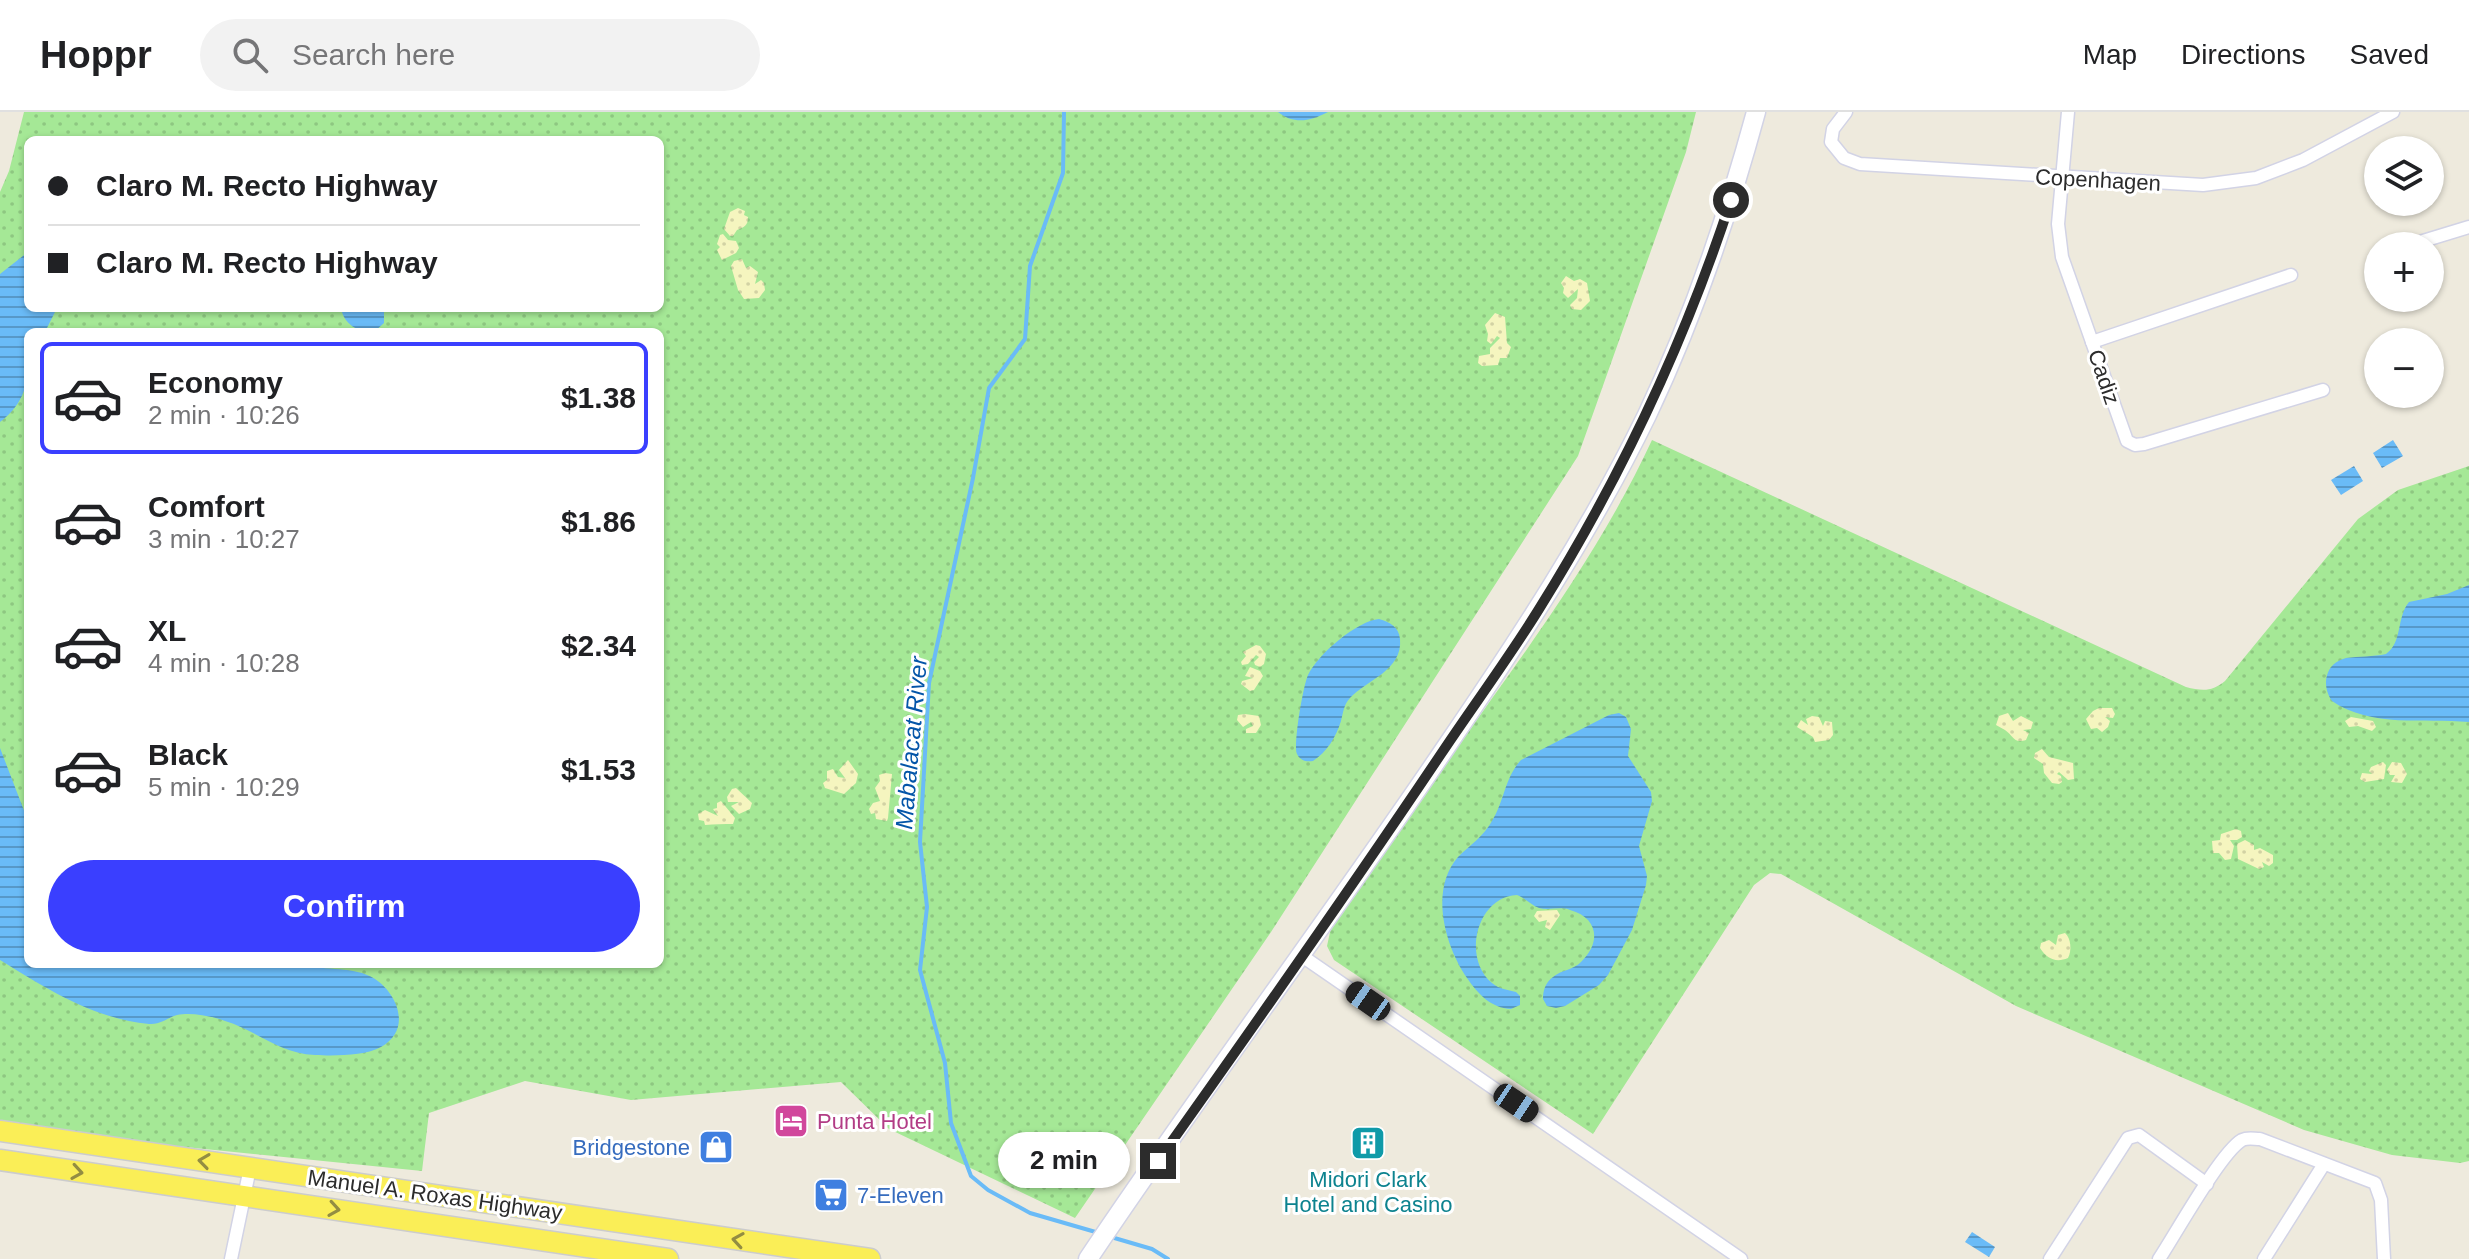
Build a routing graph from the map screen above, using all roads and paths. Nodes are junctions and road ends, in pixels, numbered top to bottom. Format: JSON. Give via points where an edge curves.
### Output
{"nodes":[{"id":1,"x":1756,"y":112,"type":"edge"},
{"id":2,"x":1846,"y":112,"type":"edge"},
{"id":3,"x":2068,"y":112,"type":"edge"},
{"id":4,"x":2393,"y":112,"type":"edge"},
{"id":5,"x":2062,"y":178,"type":"junction"},
{"id":6,"x":2469,"y":227,"type":"edge"},
{"id":7,"x":2444,"y":235,"type":"edge"},
{"id":8,"x":2291,"y":275,"type":"dead end"},
{"id":9,"x":2092,"y":342,"type":"junction"},
{"id":10,"x":2323,"y":390,"type":"dead end"},
{"id":11,"x":1302,"y":956,"type":"junction"},
{"id":12,"x":0,"y":1131,"type":"edge"},
{"id":13,"x":0,"y":1160,"type":"edge"},
{"id":14,"x":2324,"y":1164,"type":"junction"},
{"id":15,"x":250,"y":1168,"type":"junction"},
{"id":16,"x":2207,"y":1184,"type":"junction"},
{"id":17,"x":245,"y":1198,"type":"junction"},
{"id":18,"x":2384,"y":1254,"type":"edge"},
{"id":19,"x":1090,"y":1256,"type":"edge"},
{"id":20,"x":231,"y":1259,"type":"edge"},
{"id":21,"x":668,"y":1259,"type":"edge"},
{"id":22,"x":870,"y":1259,"type":"edge"},
{"id":23,"x":1741,"y":1259,"type":"edge"},
{"id":24,"x":2050,"y":1259,"type":"edge"},
{"id":25,"x":2159,"y":1259,"type":"edge"},
{"id":26,"x":2264,"y":1259,"type":"edge"},
{"id":27,"x":2375,"y":1259,"type":"edge"}],
"edges":[{"from":1,"to":11,"type":"main road","via":[[1696,297],[1619,469],[1538,611]]},
{"from":2,"to":5,"type":"street","name":"Copenhagen","via":[[1833,129],[1831,142],[1844,158],[1860,164]]},
{"from":3,"to":5,"type":"street","name":"Cadiz"},
{"from":4,"to":5,"type":"street","name":"Copenhagen","via":[[2303,160],[2256,178],[2203,185]]},
{"from":5,"to":9,"type":"street","name":"Cadiz","via":[[2062,257]]},
{"from":6,"to":7,"type":"street"},
{"from":8,"to":9,"type":"street"},
{"from":9,"to":10,"type":"street","name":"Cadiz","via":[[2127,441],[2135,445]]},
{"from":11,"to":19,"type":"main road"},
{"from":11,"to":23,"type":"street"},
{"from":15,"to":12,"type":"main road","name":"Manuel A. Roxas Highway","one_way":true},
{"from":13,"to":17,"type":"main road","name":"Manuel A. Roxas Highway","one_way":true},
{"from":14,"to":16,"type":"street","via":[[2248,1138],[2239,1142]]},
{"from":14,"to":18,"type":"street","via":[[2375,1183]]},
{"from":14,"to":26,"type":"street"},
{"from":15,"to":17,"type":"street"},
{"from":22,"to":15,"type":"main road","name":"Manuel A. Roxas Highway","one_way":true},
{"from":16,"to":24,"type":"street","via":[[2139,1135],[2128,1138]]},
{"from":16,"to":25,"type":"street"},
{"from":17,"to":20,"type":"street"},
{"from":17,"to":21,"type":"main road","name":"Manuel A. Roxas Highway","one_way":true},
{"from":18,"to":27,"type":"street"}]}
